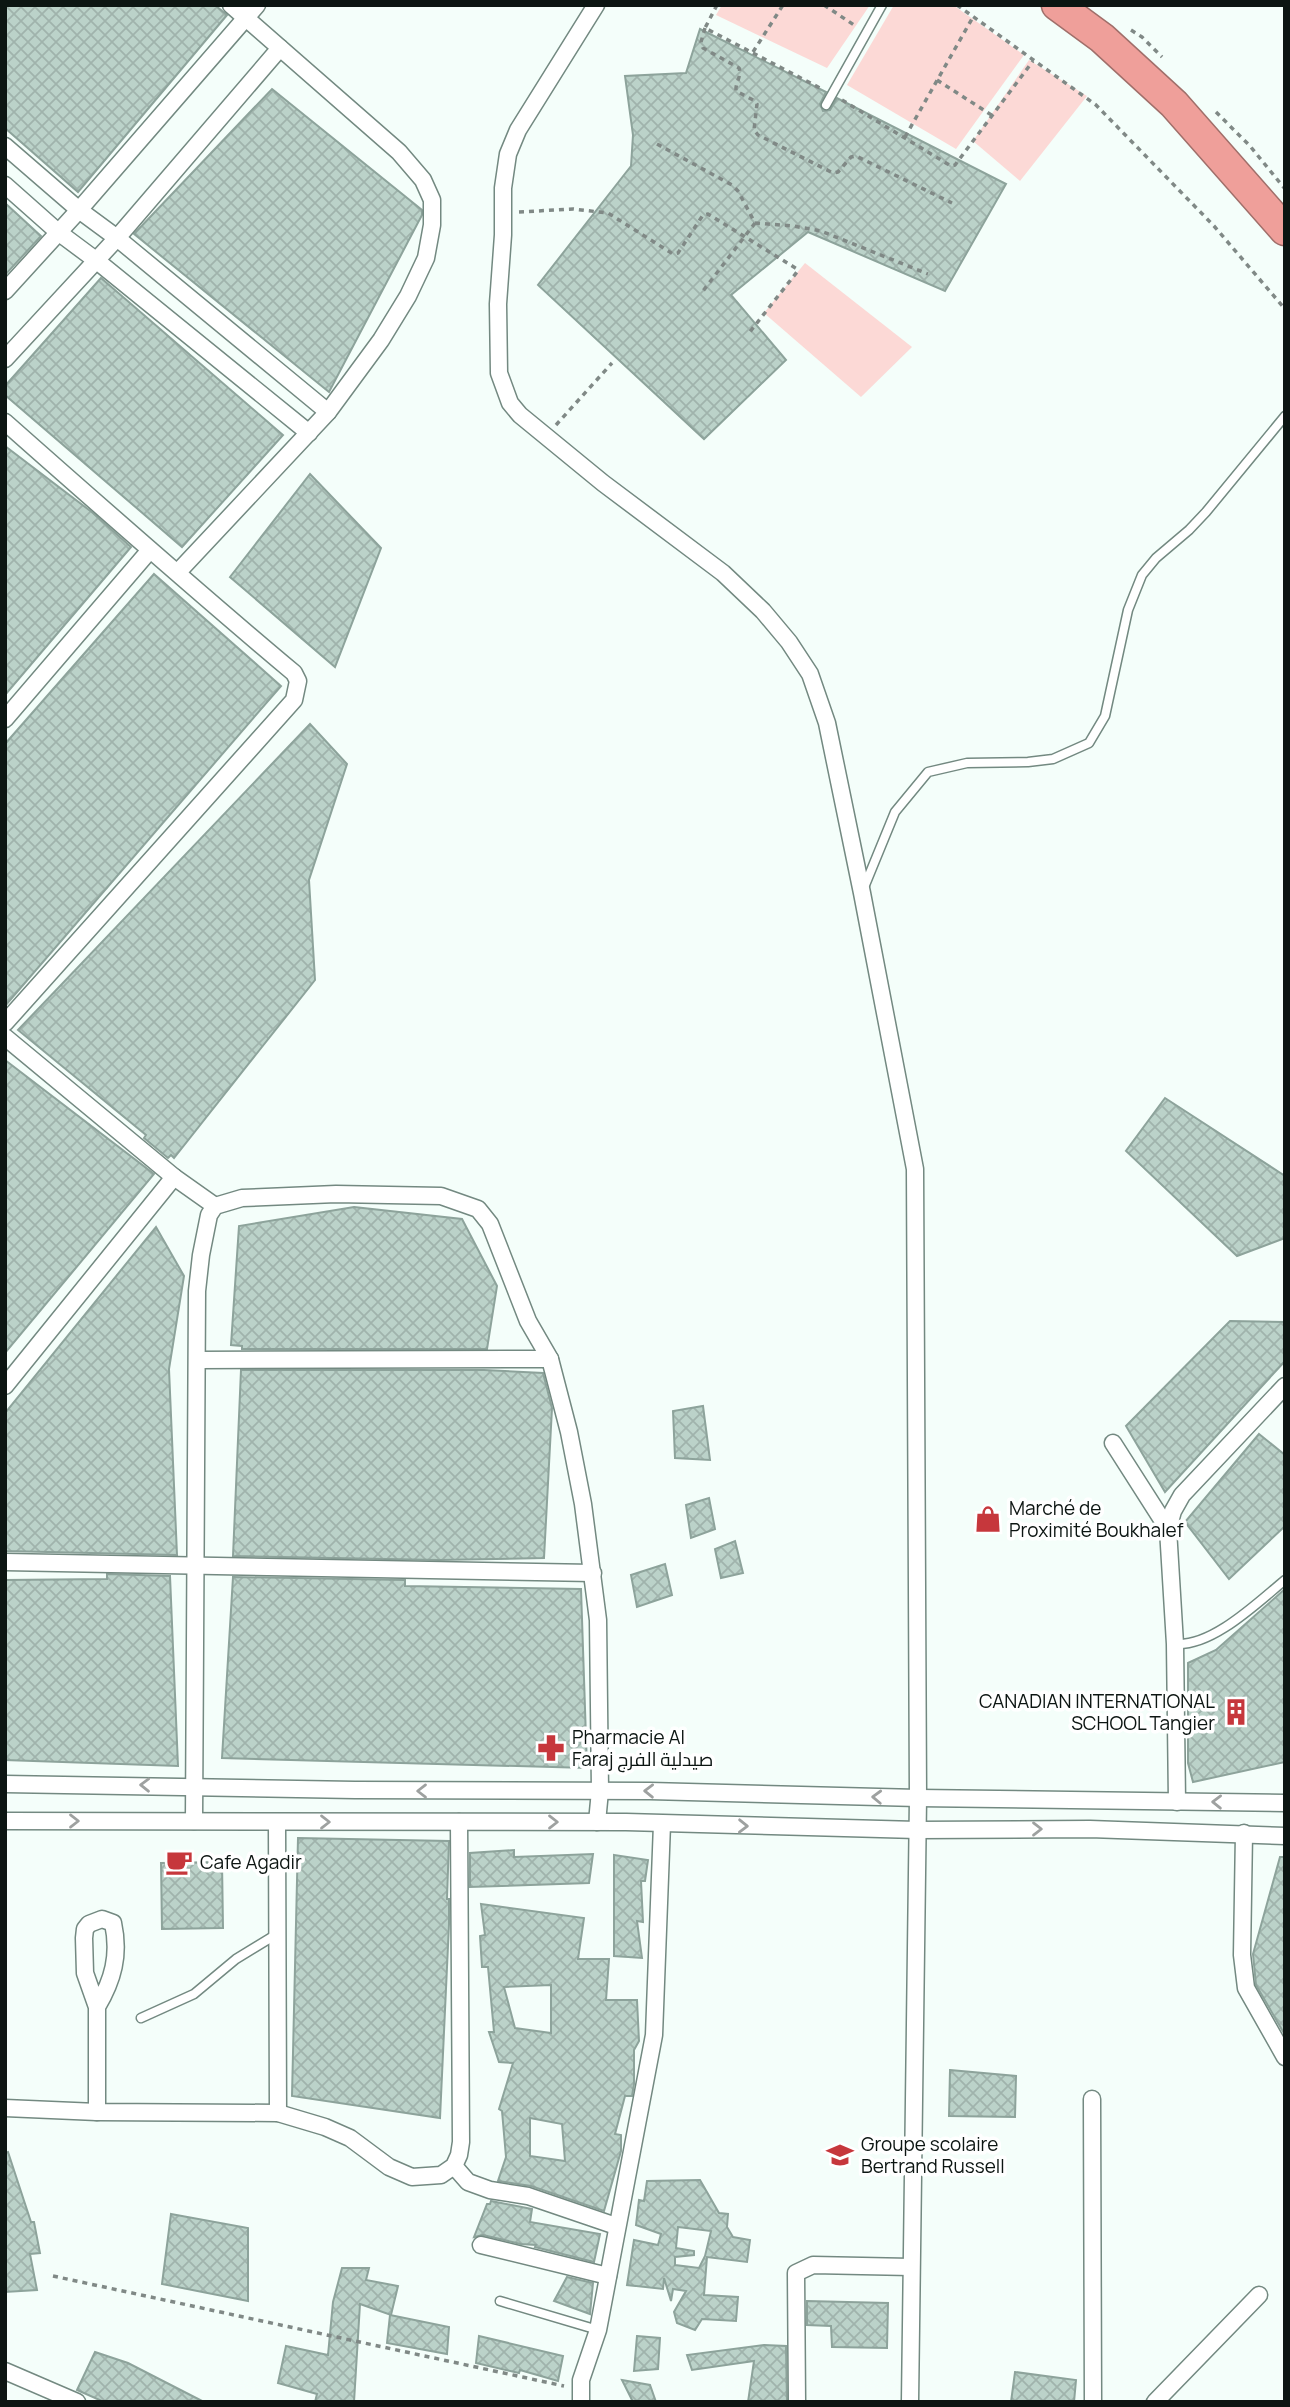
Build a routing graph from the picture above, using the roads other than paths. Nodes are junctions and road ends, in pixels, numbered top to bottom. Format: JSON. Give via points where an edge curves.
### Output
{"nodes":[{"id":1,"x":232,"y":5,"type":"edge"},
{"id":2,"x":596,"y":5,"type":"edge"},
{"id":3,"x":883,"y":5,"type":"edge"},
{"id":4,"x":1057,"y":5,"type":"edge"},
{"id":5,"x":251,"y":11,"type":"edge"},
{"id":6,"x":280,"y":48,"type":"junction"},
{"id":7,"x":826,"y":105,"type":"dead end"},
{"id":8,"x":5,"y":146,"type":"edge"},
{"id":9,"x":5,"y":185,"type":"edge"},
{"id":10,"x":79,"y":211,"type":"junction"},
{"id":11,"x":1285,"y":230,"type":"edge"},
{"id":12,"x":58,"y":232,"type":"junction"},
{"id":13,"x":117,"y":238,"type":"junction"},
{"id":14,"x":97,"y":261,"type":"junction"},
{"id":15,"x":5,"y":291,"type":"edge"},
{"id":16,"x":5,"y":359,"type":"edge"},
{"id":17,"x":328,"y":412,"type":"junction"},
{"id":18,"x":1285,"y":416,"type":"edge"},
{"id":19,"x":5,"y":422,"type":"edge"},
{"id":20,"x":309,"y":433,"type":"junction"},
{"id":21,"x":149,"y":550,"type":"junction"},
{"id":22,"x":178,"y":572,"type":"junction"},
{"id":23,"x":5,"y":719,"type":"edge"},
{"id":24,"x":862,"y":893,"type":"junction"},
{"id":25,"x":5,"y":1023,"type":"edge"},
{"id":26,"x":5,"y":1037,"type":"edge"},
{"id":27,"x":174,"y":1178,"type":"junction"},
{"id":28,"x":215,"y":1206,"type":"junction"},
{"id":29,"x":550,"y":1359,"type":"junction"},
{"id":30,"x":198,"y":1360,"type":"junction"},
{"id":31,"x":5,"y":1385,"type":"edge"},
{"id":32,"x":1285,"y":1385,"type":"edge"},
{"id":33,"x":1113,"y":1443,"type":"dead end"},
{"id":34,"x":1168,"y":1529,"type":"junction"},
{"id":35,"x":5,"y":1562,"type":"edge"},
{"id":36,"x":197,"y":1566,"type":"junction"},
{"id":37,"x":593,"y":1573,"type":"junction"},
{"id":38,"x":1285,"y":1580,"type":"edge"},
{"id":39,"x":1174,"y":1644,"type":"junction"},
{"id":40,"x":5,"y":1784,"type":"edge"},
{"id":41,"x":195,"y":1786,"type":"junction"},
{"id":42,"x":600,"y":1791,"type":"junction"},
{"id":43,"x":918,"y":1798,"type":"junction"},
{"id":44,"x":1177,"y":1802,"type":"junction"},
{"id":45,"x":1285,"y":1803,"type":"edge"},
{"id":46,"x":5,"y":1821,"type":"edge"},
{"id":47,"x":194,"y":1821,"type":"junction"},
{"id":48,"x":277,"y":1822,"type":"junction"},
{"id":49,"x":459,"y":1822,"type":"junction"},
{"id":50,"x":597,"y":1822,"type":"junction"},
{"id":51,"x":662,"y":1824,"type":"junction"},
{"id":52,"x":917,"y":1830,"type":"junction"},
{"id":53,"x":1244,"y":1833,"type":"junction"},
{"id":54,"x":1285,"y":1836,"type":"edge"},
{"id":55,"x":277,"y":1934,"type":"junction"},
{"id":56,"x":97,"y":2007,"type":"junction"},
{"id":57,"x":141,"y":2018,"type":"dead end"},
{"id":58,"x":1285,"y":2057,"type":"edge"},
{"id":59,"x":1093,"y":2099,"type":"dead end"},
{"id":60,"x":5,"y":2108,"type":"edge"},
{"id":61,"x":97,"y":2112,"type":"junction"},
{"id":62,"x":278,"y":2113,"type":"junction"},
{"id":63,"x":454,"y":2166,"type":"junction"},
{"id":64,"x":616,"y":2226,"type":"junction"},
{"id":65,"x":481,"y":2245,"type":"dead end"},
{"id":66,"x":911,"y":2267,"type":"junction"},
{"id":67,"x":608,"y":2276,"type":"junction"},
{"id":68,"x":1259,"y":2295,"type":"dead end"},
{"id":69,"x":500,"y":2301,"type":"dead end"},
{"id":70,"x":598,"y":2330,"type":"junction"},
{"id":71,"x":5,"y":2371,"type":"edge"},
{"id":72,"x":77,"y":2402,"type":"edge"},
{"id":73,"x":581,"y":2402,"type":"edge"},
{"id":74,"x":797,"y":2402,"type":"edge"},
{"id":75,"x":910,"y":2402,"type":"edge"},
{"id":76,"x":1093,"y":2402,"type":"edge"},
{"id":77,"x":1155,"y":2402,"type":"edge"}],
"edges":[{"from":1,"to":5,"type":"street"},
{"from":2,"to":24,"type":"street","via":[[518,130],[508,154],[498,304],[499,373],[510,403],[545,436],[723,573],[789,642],[810,674],[827,723]]},
{"from":3,"to":7,"type":"lane"},
{"from":4,"to":11,"type":"highway","via":[[1102,38],[1174,104]]},
{"from":5,"to":6,"type":"street"},
{"from":5,"to":10,"type":"street"},
{"from":6,"to":13,"type":"street"},
{"from":6,"to":17,"type":"street","via":[[399,152],[423,180],[432,200],[426,258],[408,296]]},
{"from":8,"to":10,"type":"street"},
{"from":9,"to":12,"type":"street"},
{"from":10,"to":12,"type":"street"},
{"from":10,"to":13,"type":"street"},
{"from":12,"to":14,"type":"street"},
{"from":12,"to":15,"type":"street"},
{"from":13,"to":14,"type":"street"},
{"from":13,"to":17,"type":"street"},
{"from":14,"to":16,"type":"street"},
{"from":14,"to":20,"type":"street"},
{"from":17,"to":20,"type":"street"},
{"from":18,"to":24,"type":"lane","via":[[1206,512],[1142,575],[1128,610],[1105,716],[1089,743],[1052,759],[967,762],[928,772],[895,813]]},
{"from":19,"to":21,"type":"street"},
{"from":20,"to":22,"type":"street"},
{"from":21,"to":22,"type":"street"},
{"from":21,"to":23,"type":"street"},
{"from":22,"to":25,"type":"street","via":[[294,673],[298,690],[294,700]]},
{"from":24,"to":43,"type":"street","via":[[915,1169]]},
{"from":26,"to":27,"type":"street"},
{"from":27,"to":28,"type":"street"},
{"from":27,"to":31,"type":"street"},
{"from":28,"to":29,"type":"street","via":[[281,1195],[408,1194],[461,1201],[478,1209],[490,1224],[528,1321]]},
{"from":28,"to":30,"type":"street","via":[[209,1215],[197,1291]]},
{"from":29,"to":30,"type":"street"},
{"from":29,"to":37,"type":"street","via":[[571,1444]]},
{"from":30,"to":36,"type":"street"},
{"from":32,"to":34,"type":"street","via":[[1182,1495]]},
{"from":33,"to":34,"type":"street"},
{"from":34,"to":39,"type":"street"},
{"from":35,"to":36,"type":"street"},
{"from":36,"to":37,"type":"street"},
{"from":36,"to":41,"type":"street"},
{"from":37,"to":42,"type":"street"},
{"from":38,"to":39,"type":"lane","via":[[1237,1620],[1196,1642]]},
{"from":39,"to":44,"type":"street"},
{"from":41,"to":40,"type":"street","one_way":true},
{"from":42,"to":41,"type":"street","one_way":true},
{"from":41,"to":47,"type":"street"},
{"from":43,"to":42,"type":"street","one_way":true},
{"from":42,"to":50,"type":"street"},
{"from":43,"to":44,"type":"street"},
{"from":43,"to":52,"type":"street"},
{"from":45,"to":44,"type":"street","one_way":true},
{"from":46,"to":47,"type":"street","one_way":true},
{"from":47,"to":48,"type":"street"},
{"from":48,"to":49,"type":"street","one_way":true},
{"from":48,"to":55,"type":"street"},
{"from":49,"to":50,"type":"street","one_way":true},
{"from":49,"to":63,"type":"street","via":[[461,2142]]},
{"from":50,"to":51,"type":"street"},
{"from":51,"to":52,"type":"street","one_way":true},
{"from":51,"to":64,"type":"street","via":[[654,2035]]},
{"from":52,"to":53,"type":"street","one_way":true},
{"from":52,"to":66,"type":"street"},
{"from":53,"to":54,"type":"street"},
{"from":53,"to":58,"type":"street","via":[[1242,1955],[1246,1988]]},
{"from":55,"to":57,"type":"lane","via":[[236,1959],[194,1994]]},
{"from":55,"to":62,"type":"street"},
{"from":56,"to":56,"type":"street","via":[[85,1973],[83,1937],[89,1924],[102,1919],[113,1923],[115,1965]]},
{"from":56,"to":61,"type":"street"},
{"from":59,"to":76,"type":"street"},
{"from":60,"to":61,"type":"street"},
{"from":61,"to":62,"type":"street"},
{"from":62,"to":63,"type":"street","via":[[350,2138],[389,2167],[412,2177],[440,2175]]},
{"from":63,"to":64,"type":"street","via":[[468,2182],[528,2196]]},
{"from":64,"to":67,"type":"street"},
{"from":65,"to":67,"type":"street"},
{"from":66,"to":74,"type":"street","via":[[813,2265],[796,2273]]},
{"from":66,"to":75,"type":"street"},
{"from":67,"to":70,"type":"street"},
{"from":68,"to":77,"type":"street"},
{"from":69,"to":70,"type":"lane"},
{"from":70,"to":73,"type":"street","via":[[581,2380]]},
{"from":71,"to":72,"type":"street"}]}
